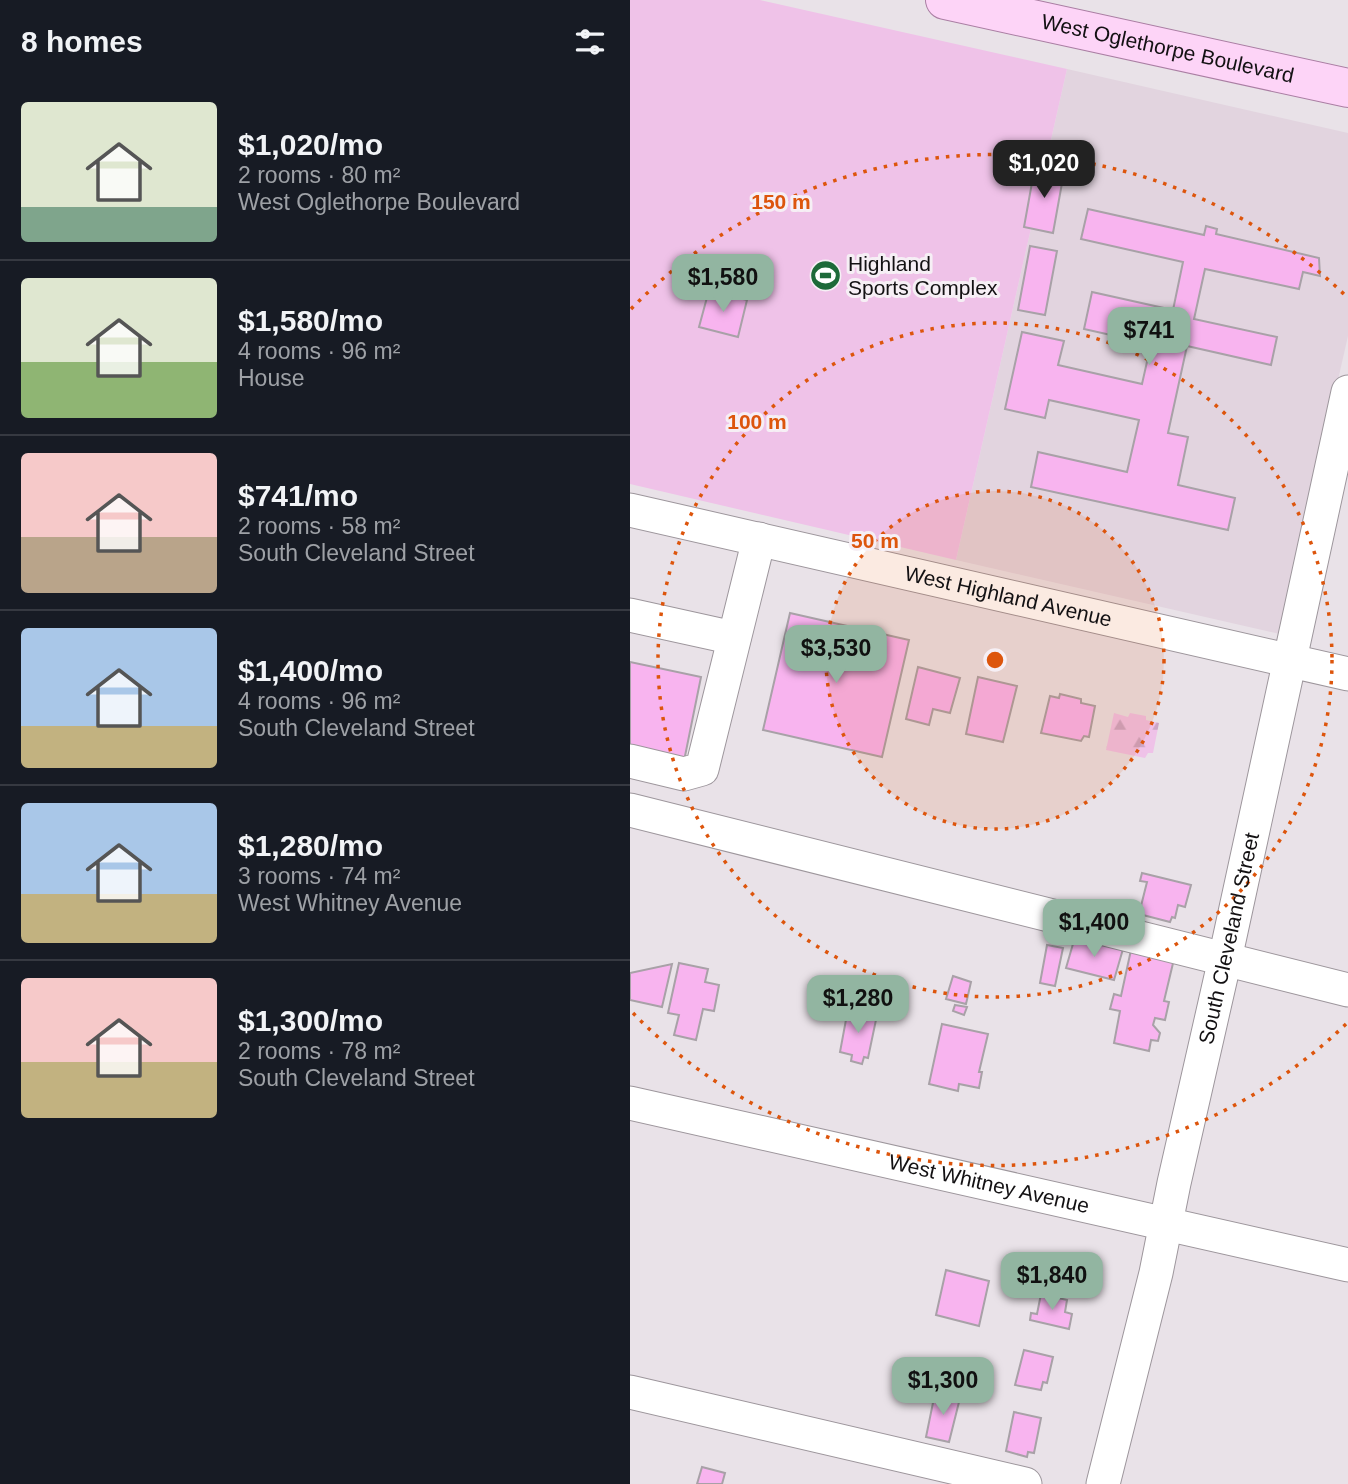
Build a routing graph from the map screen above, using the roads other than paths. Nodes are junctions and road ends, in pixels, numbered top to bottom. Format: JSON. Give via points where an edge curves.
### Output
{"nodes":[{"id":1,"x":946,"y":0,"type":"edge"},
{"id":2,"x":1035,"y":10,"type":"edge"},
{"id":3,"x":1348,"y":88,"type":"edge"},
{"id":4,"x":1348,"y":393,"type":"edge"},
{"id":5,"x":630,"y":510,"type":"edge"},
{"id":6,"x":759,"y":539,"type":"junction"},
{"id":7,"x":630,"y":615,"type":"edge"},
{"id":8,"x":734,"y":638,"type":"junction"},
{"id":9,"x":1289,"y":661,"type":"junction"},
{"id":10,"x":1348,"y":674,"type":"edge"},
{"id":11,"x":630,"y":761,"type":"edge"},
{"id":12,"x":630,"y":810,"type":"edge"},
{"id":13,"x":1225,"y":958,"type":"junction"},
{"id":14,"x":1348,"y":990,"type":"edge"},
{"id":15,"x":630,"y":1103,"type":"edge"},
{"id":16,"x":1166,"y":1225,"type":"junction"},
{"id":17,"x":1348,"y":1265,"type":"edge"},
{"id":18,"x":630,"y":1392,"type":"edge"},
{"id":19,"x":1025,"y":1484,"type":"edge"},
{"id":20,"x":1103,"y":1484,"type":"edge"}],
"edges":[{"from":1,"to":2,"type":"main road","name":"West Oglethorpe Boulevard"},
{"from":2,"to":3,"type":"main road","name":"West Oglethorpe Boulevard"},
{"from":4,"to":9,"type":"street","name":"South Cleveland Street"},
{"from":5,"to":6,"type":"street","name":"West Highland Avenue"},
{"from":6,"to":8,"type":"street"},
{"from":6,"to":9,"type":"street","name":"West Highland Avenue"},
{"from":7,"to":8,"type":"street"},
{"from":8,"to":11,"type":"street","via":[[702,768],[684,774]]},
{"from":9,"to":10,"type":"street","name":"West Highland Avenue"},
{"from":9,"to":13,"type":"street","name":"South Cleveland Street"},
{"from":12,"to":13,"type":"street"},
{"from":13,"to":14,"type":"street"},
{"from":13,"to":16,"type":"street","name":"South Cleveland Street"},
{"from":15,"to":16,"type":"street","name":"West Whitney Avenue"},
{"from":16,"to":17,"type":"street","name":"West Whitney Avenue"},
{"from":16,"to":20,"type":"street","name":"South Cleveland Street"},
{"from":18,"to":19,"type":"street"}]}
